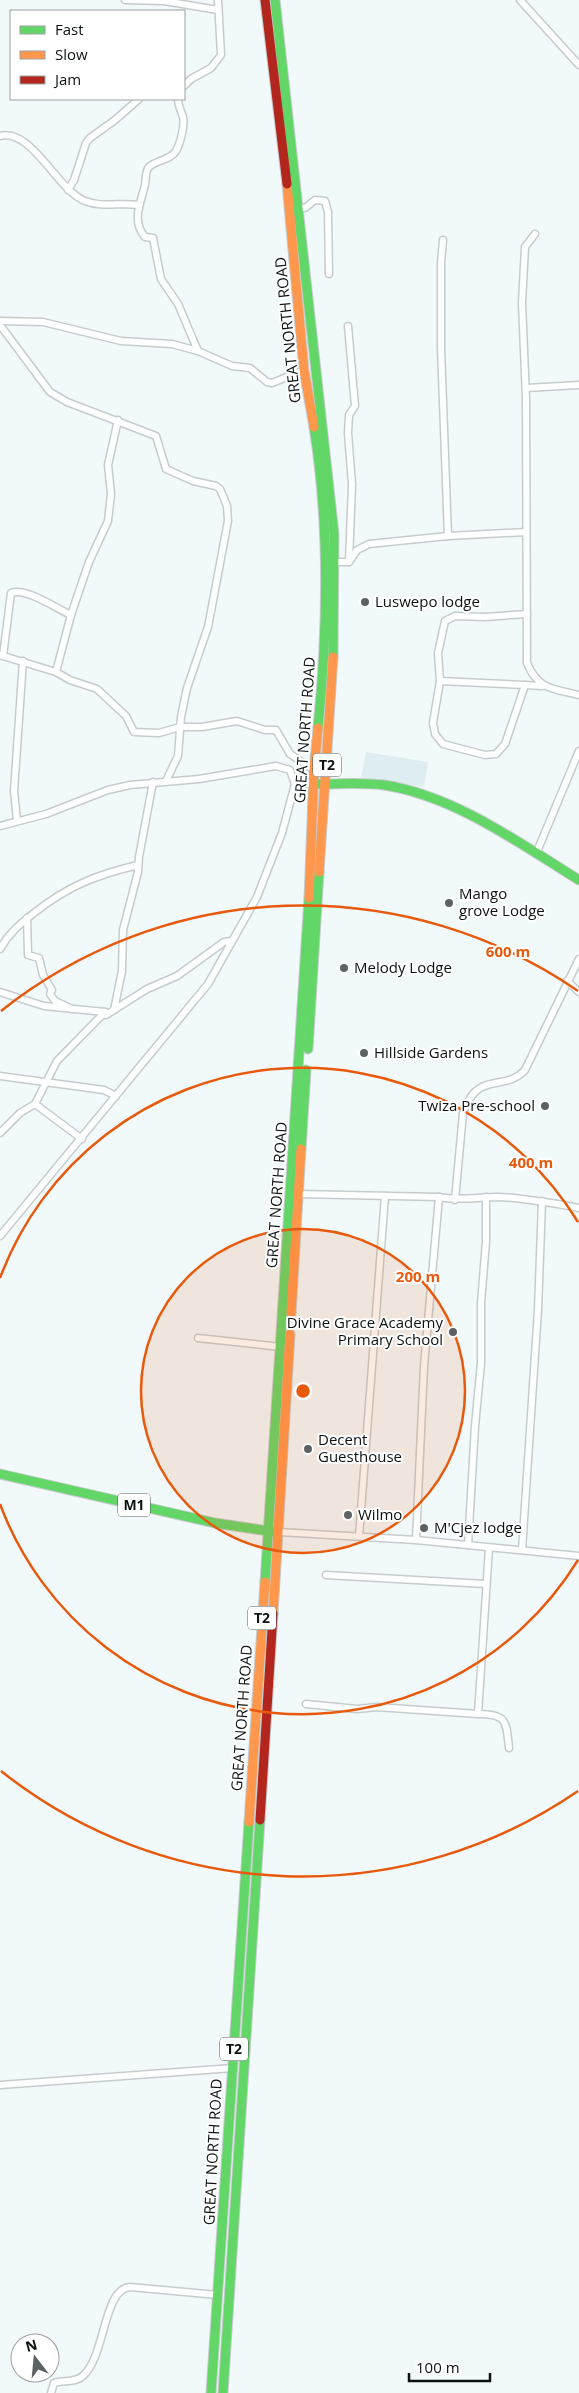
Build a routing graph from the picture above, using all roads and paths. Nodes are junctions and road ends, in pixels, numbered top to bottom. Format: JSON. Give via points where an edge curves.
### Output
{"nodes":[{"id":1,"x":125,"y":0,"type":"edge"},
{"id":2,"x":218,"y":0,"type":"edge"},
{"id":3,"x":265,"y":0,"type":"edge"},
{"id":4,"x":275,"y":0,"type":"edge"},
{"id":5,"x":521,"y":1,"type":"edge"},
{"id":6,"x":218,"y":10,"type":"junction"},
{"id":7,"x":579,"y":65,"type":"edge"},
{"id":8,"x":185,"y":85,"type":"edge"},
{"id":9,"x":138,"y":100,"type":"edge"},
{"id":10,"x":178,"y":100,"type":"edge"},
{"id":11,"x":0,"y":136,"type":"edge"},
{"id":12,"x":68,"y":190,"type":"junction"},
{"id":13,"x":138,"y":205,"type":"junction"},
{"id":14,"x":298,"y":208,"type":"junction"},
{"id":15,"x":534,"y":234,"type":"dead end"},
{"id":16,"x":443,"y":240,"type":"dead end"},
{"id":17,"x":329,"y":274,"type":"dead end"},
{"id":18,"x":0,"y":323,"type":"edge"},
{"id":19,"x":348,"y":326,"type":"dead end"},
{"id":20,"x":198,"y":351,"type":"junction"},
{"id":21,"x":304,"y":370,"type":"junction"},
{"id":22,"x":579,"y":385,"type":"edge"},
{"id":23,"x":526,"y":388,"type":"junction"},
{"id":24,"x":118,"y":420,"type":"junction"},
{"id":25,"x":526,"y":532,"type":"junction"},
{"id":26,"x":448,"y":536,"type":"junction"},
{"id":27,"x":334,"y":562,"type":"junction"},
{"id":28,"x":349,"y":562,"type":"junction"},
{"id":29,"x":527,"y":614,"type":"junction"},
{"id":30,"x":71,"y":615,"type":"junction"},
{"id":31,"x":1,"y":655,"type":"edge"},
{"id":32,"x":23,"y":661,"type":"junction"},
{"id":33,"x":56,"y":672,"type":"junction"},
{"id":34,"x":440,"y":681,"type":"junction"},
{"id":35,"x":526,"y":685,"type":"junction"},
{"id":36,"x":542,"y":686,"type":"junction"},
{"id":37,"x":579,"y":695,"type":"edge"},
{"id":38,"x":180,"y":727,"type":"junction"},
{"id":39,"x":579,"y":751,"type":"edge"},
{"id":40,"x":577,"y":761,"type":"edge"},
{"id":41,"x":314,"y":770,"type":"junction"},
{"id":42,"x":166,"y":781,"type":"junction"},
{"id":43,"x":153,"y":782,"type":"junction"},
{"id":44,"x":295,"y":784,"type":"junction"},
{"id":45,"x":313,"y":784,"type":"junction"},
{"id":46,"x":326,"y":784,"type":"junction"},
{"id":47,"x":17,"y":821,"type":"junction"},
{"id":48,"x":0,"y":826,"type":"edge"},
{"id":49,"x":536,"y":854,"type":"junction"},
{"id":50,"x":138,"y":865,"type":"junction"},
{"id":51,"x":579,"y":880,"type":"edge"},
{"id":52,"x":27,"y":918,"type":"junction"},
{"id":53,"x":231,"y":941,"type":"junction"},
{"id":54,"x":0,"y":949,"type":"edge"},
{"id":55,"x":579,"y":959,"type":"edge"},
{"id":56,"x":567,"y":981,"type":"junction"},
{"id":57,"x":0,"y":992,"type":"edge"},
{"id":58,"x":579,"y":992,"type":"edge"},
{"id":59,"x":72,"y":1009,"type":"junction"},
{"id":60,"x":114,"y":1010,"type":"junction"},
{"id":61,"x":105,"y":1012,"type":"junction"},
{"id":62,"x":0,"y":1076,"type":"edge"},
{"id":63,"x":46,"y":1084,"type":"junction"},
{"id":64,"x":116,"y":1096,"type":"junction"},
{"id":65,"x":35,"y":1104,"type":"junction"},
{"id":66,"x":0,"y":1133,"type":"edge"},
{"id":67,"x":82,"y":1140,"type":"junction"},
{"id":68,"x":298,"y":1194,"type":"junction"},
{"id":69,"x":385,"y":1196,"type":"junction"},
{"id":70,"x":439,"y":1197,"type":"junction"},
{"id":71,"x":486,"y":1197,"type":"junction"},
{"id":72,"x":455,"y":1200,"type":"junction"},
{"id":73,"x":542,"y":1201,"type":"junction"},
{"id":74,"x":579,"y":1208,"type":"edge"},
{"id":75,"x":0,"y":1236,"type":"edge"},
{"id":76,"x":198,"y":1338,"type":"dead end"},
{"id":77,"x":281,"y":1347,"type":"junction"},
{"id":78,"x":0,"y":1474,"type":"edge"},
{"id":79,"x":268,"y":1531,"type":"junction"},
{"id":80,"x":279,"y":1532,"type":"junction"},
{"id":81,"x":359,"y":1536,"type":"junction"},
{"id":82,"x":416,"y":1540,"type":"junction"},
{"id":83,"x":468,"y":1545,"type":"junction"},
{"id":84,"x":489,"y":1548,"type":"junction"},
{"id":85,"x":522,"y":1550,"type":"junction"},
{"id":86,"x":579,"y":1556,"type":"edge"},
{"id":87,"x":326,"y":1575,"type":"dead end"},
{"id":88,"x":486,"y":1584,"type":"junction"},
{"id":89,"x":306,"y":1704,"type":"dead end"},
{"id":90,"x":478,"y":1714,"type":"junction"},
{"id":91,"x":510,"y":1748,"type":"dead end"},
{"id":92,"x":232,"y":2068,"type":"junction"},
{"id":93,"x":244,"y":2068,"type":"junction"},
{"id":94,"x":0,"y":2085,"type":"edge"},
{"id":95,"x":227,"y":2167,"type":"junction"},
{"id":96,"x":238,"y":2168,"type":"junction"},
{"id":97,"x":218,"y":2295,"type":"junction"},
{"id":98,"x":51,"y":2393,"type":"edge"},
{"id":99,"x":212,"y":2393,"type":"edge"},
{"id":100,"x":223,"y":2393,"type":"edge"}],
"edges":[{"from":1,"to":6,"type":"street","via":[[164,1]]},
{"from":2,"to":6,"type":"street"},
{"from":3,"to":21,"type":"main road","name":"GREAT NORTH ROAD","number":"T2","via":[[294,246]]},
{"from":4,"to":14,"type":"main road","name":"GREAT NORTH ROAD","number":"T2"},
{"from":5,"to":7,"type":"street"},
{"from":6,"to":8,"type":"street","via":[[221,55],[211,68]]},
{"from":9,"to":12,"type":"street","via":[[86,143]]},
{"from":10,"to":13,"type":"street","via":[[184,122],[176,150],[148,170]]},
{"from":11,"to":12,"type":"street","via":[[10,136],[32,148]]},
{"from":12,"to":13,"type":"street","via":[[86,201],[112,206],[120,203]]},
{"from":13,"to":20,"type":"street","via":[[142,233],[153,238],[161,279],[178,304]]},
{"from":14,"to":17,"type":"street","via":[[305,208],[315,200],[325,201]]},
{"from":14,"to":27,"type":"main road","name":"GREAT NORTH ROAD","number":"T2","via":[[330,486]]},
{"from":15,"to":23,"type":"street","via":[[525,252],[522,303]]},
{"from":16,"to":26,"type":"street","via":[[441,348]]},
{"from":18,"to":20,"type":"street","via":[[43,322],[121,341],[172,344]]},
{"from":18,"to":24,"type":"street","via":[[50,392],[67,402]]},
{"from":19,"to":28,"type":"street","via":[[355,406],[349,415],[348,433],[352,484]]},
{"from":20,"to":21,"type":"street","via":[[232,366],[250,368],[266,382],[272,383]]},
{"from":21,"to":41,"type":"main road","name":"GREAT NORTH ROAD","number":"T2","via":[[318,454],[326,561],[322,682]]},
{"from":22,"to":23,"type":"street"},
{"from":23,"to":25,"type":"street"},
{"from":24,"to":30,"type":"street","via":[[108,465],[111,494],[108,521],[89,562]]},
{"from":24,"to":38,"type":"street","via":[[156,436],[166,469],[216,486],[227,506],[225,544],[208,627],[187,688]]},
{"from":25,"to":26,"type":"street"},
{"from":25,"to":29,"type":"street"},
{"from":26,"to":28,"type":"street","via":[[369,544],[357,550]]},
{"from":27,"to":28,"type":"street"},
{"from":27,"to":46,"type":"main road","name":"GREAT NORTH ROAD","number":"T2","via":[[335,629]]},
{"from":29,"to":34,"type":"street","via":[[448,618],[440,638]]},
{"from":29,"to":36,"type":"street","via":[[527,663]]},
{"from":30,"to":31,"type":"street","via":[[36,597],[11,593]]},
{"from":30,"to":33,"type":"street"},
{"from":31,"to":32,"type":"street"},
{"from":32,"to":33,"type":"street"},
{"from":32,"to":47,"type":"street","via":[[14,791]]},
{"from":33,"to":38,"type":"street","via":[[98,689],[126,716],[134,732],[159,732]]},
{"from":34,"to":35,"type":"street"},
{"from":34,"to":35,"type":"street","via":[[433,723],[438,739],[444,744],[485,756],[502,749]]},
{"from":35,"to":36,"type":"street"},
{"from":36,"to":37,"type":"street"},
{"from":38,"to":41,"type":"street","via":[[237,721],[276,730],[290,754]]},
{"from":38,"to":42,"type":"street","via":[[178,756]]},
{"from":39,"to":40,"type":"street"},
{"from":40,"to":49,"type":"street"},
{"from":41,"to":45,"type":"main road","name":"GREAT NORTH ROAD","number":"T2"},
{"from":42,"to":43,"type":"street"},
{"from":42,"to":44,"type":"street","via":[[276,766],[290,770]]},
{"from":43,"to":47,"type":"street","via":[[108,790],[46,814]]},
{"from":43,"to":50,"type":"street"},
{"from":44,"to":45,"type":"street"},
{"from":44,"to":53,"type":"street","via":[[282,833],[257,897]]},
{"from":45,"to":46,"type":"main road"},
{"from":45,"to":77,"type":"main road","name":"GREAT NORTH ROAD","number":"T2","via":[[312,848]]},
{"from":46,"to":49,"type":"main road","via":[[362,783],[417,793],[450,805]]},
{"from":46,"to":68,"type":"main road","name":"GREAT NORTH ROAD","number":"T2"},
{"from":47,"to":48,"type":"street"},
{"from":49,"to":51,"type":"main road"},
{"from":50,"to":52,"type":"street","via":[[95,876],[74,886]]},
{"from":50,"to":60,"type":"street","via":[[124,930],[122,972]]},
{"from":52,"to":54,"type":"street","via":[[13,929]]},
{"from":52,"to":59,"type":"street","via":[[28,955],[39,958],[55,1001]]},
{"from":53,"to":60,"type":"street","via":[[212,949],[176,976],[152,986]]},
{"from":53,"to":64,"type":"street","via":[[208,984]]},
{"from":55,"to":56,"type":"street"},
{"from":56,"to":58,"type":"street"},
{"from":56,"to":72,"type":"street","via":[[525,1070],[509,1080],[487,1083],[467,1101],[463,1113]]},
{"from":57,"to":59,"type":"street","via":[[35,1004]]},
{"from":59,"to":61,"type":"street"},
{"from":60,"to":61,"type":"street","via":[[106,1015]]},
{"from":61,"to":63,"type":"street","via":[[60,1057]]},
{"from":62,"to":63,"type":"street"},
{"from":63,"to":64,"type":"street","via":[[104,1090]]},
{"from":63,"to":65,"type":"street"},
{"from":64,"to":67,"type":"street"},
{"from":65,"to":66,"type":"street","via":[[20,1113]]},
{"from":65,"to":67,"type":"street"},
{"from":67,"to":75,"type":"street"},
{"from":68,"to":69,"type":"street"},
{"from":68,"to":80,"type":"main road","name":"GREAT NORTH ROAD","number":"T2"},
{"from":69,"to":70,"type":"street"},
{"from":69,"to":81,"type":"street"},
{"from":70,"to":72,"type":"street"},
{"from":70,"to":82,"type":"street","via":[[424,1366]]},
{"from":71,"to":72,"type":"street"},
{"from":71,"to":73,"type":"street"},
{"from":71,"to":83,"type":"street","via":[[481,1363]]},
{"from":73,"to":74,"type":"street"},
{"from":73,"to":85,"type":"street"},
{"from":76,"to":77,"type":"street"},
{"from":77,"to":79,"type":"main road","name":"GREAT NORTH ROAD","number":"T2"},
{"from":78,"to":79,"type":"main road","number":"M1","via":[[215,1523]]},
{"from":79,"to":80,"type":"main road","number":"M1"},
{"from":79,"to":92,"type":"main road","name":"GREAT NORTH ROAD","number":"T2"},
{"from":80,"to":81,"type":"street"},
{"from":80,"to":93,"type":"main road","name":"GREAT NORTH ROAD","number":"T2"},
{"from":81,"to":82,"type":"street"},
{"from":82,"to":83,"type":"street"},
{"from":83,"to":84,"type":"street"},
{"from":84,"to":85,"type":"street"},
{"from":84,"to":88,"type":"street"},
{"from":85,"to":86,"type":"street"},
{"from":87,"to":88,"type":"street"},
{"from":88,"to":90,"type":"street"},
{"from":89,"to":90,"type":"street"},
{"from":90,"to":91,"type":"street","via":[[499,1716],[504,1720]]},
{"from":92,"to":93,"type":"street"},
{"from":92,"to":94,"type":"street"},
{"from":92,"to":95,"type":"main road","name":"GREAT NORTH ROAD","number":"T2"},
{"from":93,"to":96,"type":"main road","name":"GREAT NORTH ROAD","number":"T2"},
{"from":95,"to":96,"type":"main road"},
{"from":95,"to":97,"type":"main road","name":"GREAT NORTH ROAD","number":"T2"},
{"from":96,"to":100,"type":"main road","name":"GREAT NORTH ROAD","number":"T2"},
{"from":97,"to":98,"type":"street","via":[[130,2287],[119,2291],[91,2366],[77,2380],[54,2383]]},
{"from":97,"to":99,"type":"main road","name":"GREAT NORTH ROAD","number":"T2"}]}
